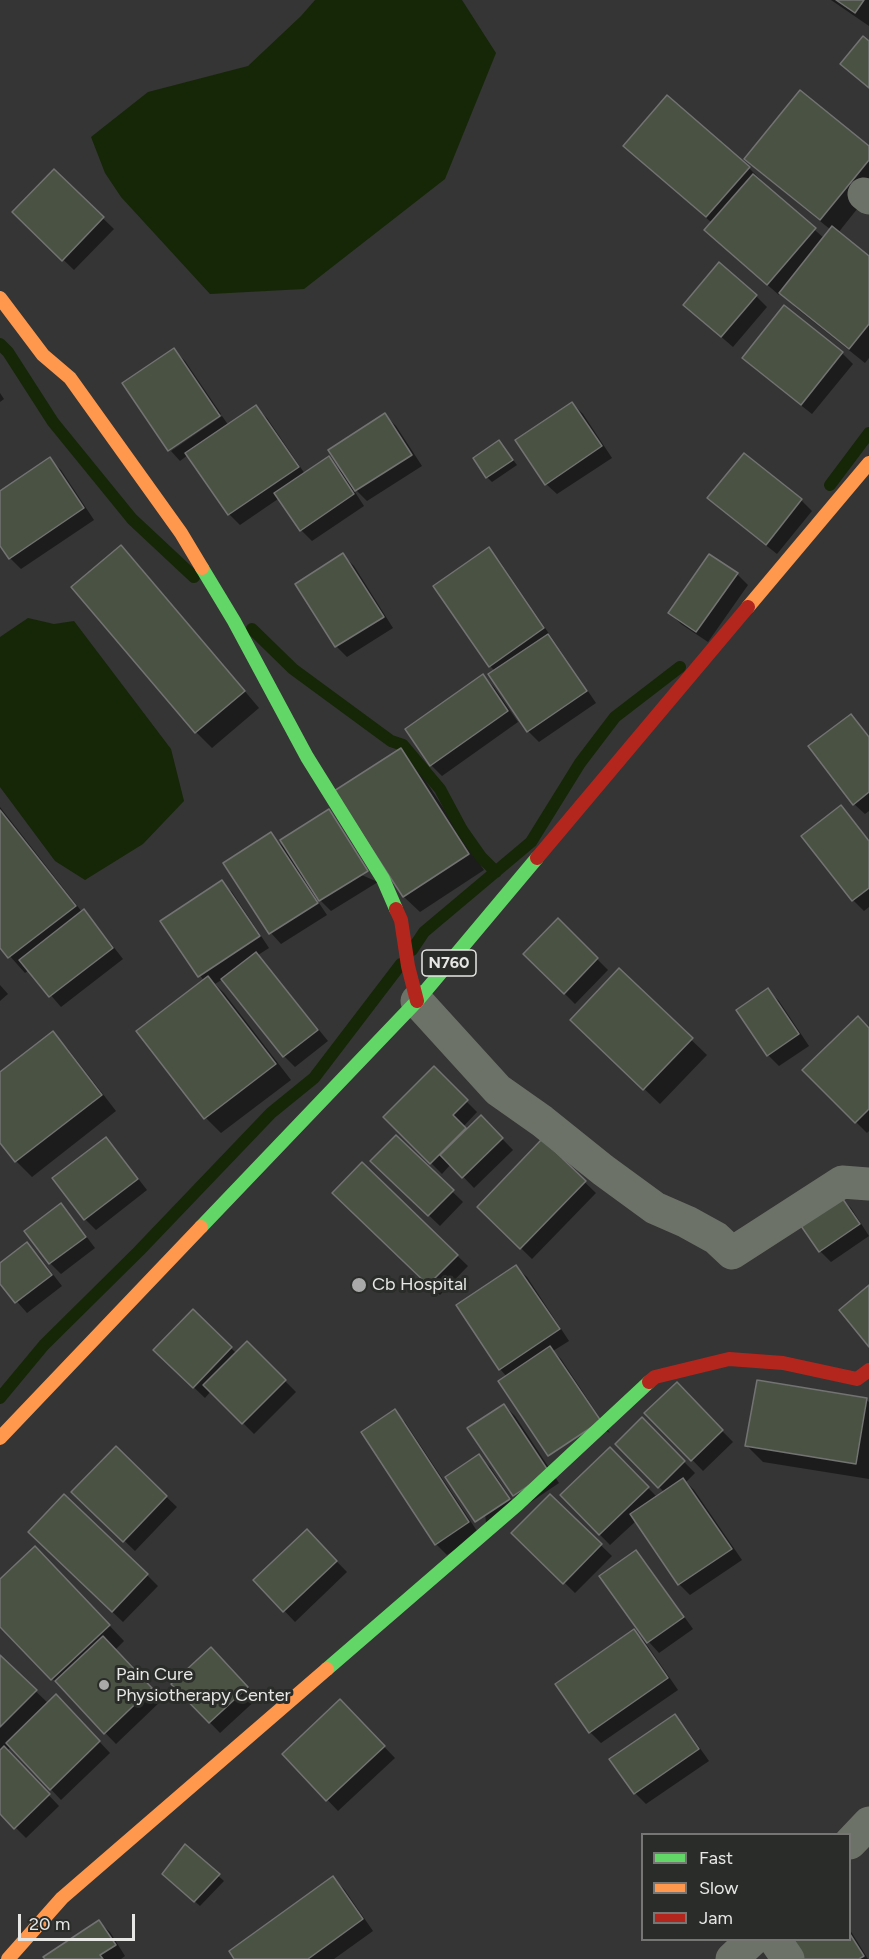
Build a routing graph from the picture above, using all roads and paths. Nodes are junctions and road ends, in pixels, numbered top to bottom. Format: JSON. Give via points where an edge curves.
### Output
{"nodes":[{"id":1,"x":0,"y":298,"type":"edge"},
{"id":2,"x":869,"y":463,"type":"edge"},
{"id":3,"x":417,"y":1001,"type":"junction"},
{"id":4,"x":869,"y":1184,"type":"edge"},
{"id":5,"x":869,"y":1370,"type":"edge"},
{"id":6,"x":0,"y":1438,"type":"edge"},
{"id":7,"x":869,"y":1823,"type":"edge"},
{"id":8,"x":851,"y":1841,"type":"edge"},
{"id":9,"x":751,"y":1941,"type":"edge"},
{"id":10,"x":776,"y":1941,"type":"edge"},
{"id":11,"x":8,"y":1959,"type":"edge"},
{"id":12,"x":732,"y":1959,"type":"edge"},
{"id":13,"x":788,"y":1959,"type":"edge"}],
"edges":[{"from":1,"to":3,"type":"main road","via":[[43,355],[70,378],[181,532],[234,621],[307,757],[383,879],[401,920]]},
{"from":2,"to":3,"type":"main road","number":"N760"},
{"from":3,"to":4,"type":"street","via":[[498,1090],[655,1208],[716,1238],[732,1253],[842,1182]]},
{"from":3,"to":6,"type":"main road","number":"N760"},
{"from":5,"to":11,"type":"main road","via":[[857,1379],[783,1363],[729,1359],[655,1377],[518,1504],[62,1898]]},
{"from":7,"to":8,"type":"street"},
{"from":9,"to":12,"type":"street"},
{"from":10,"to":13,"type":"street"}]}
